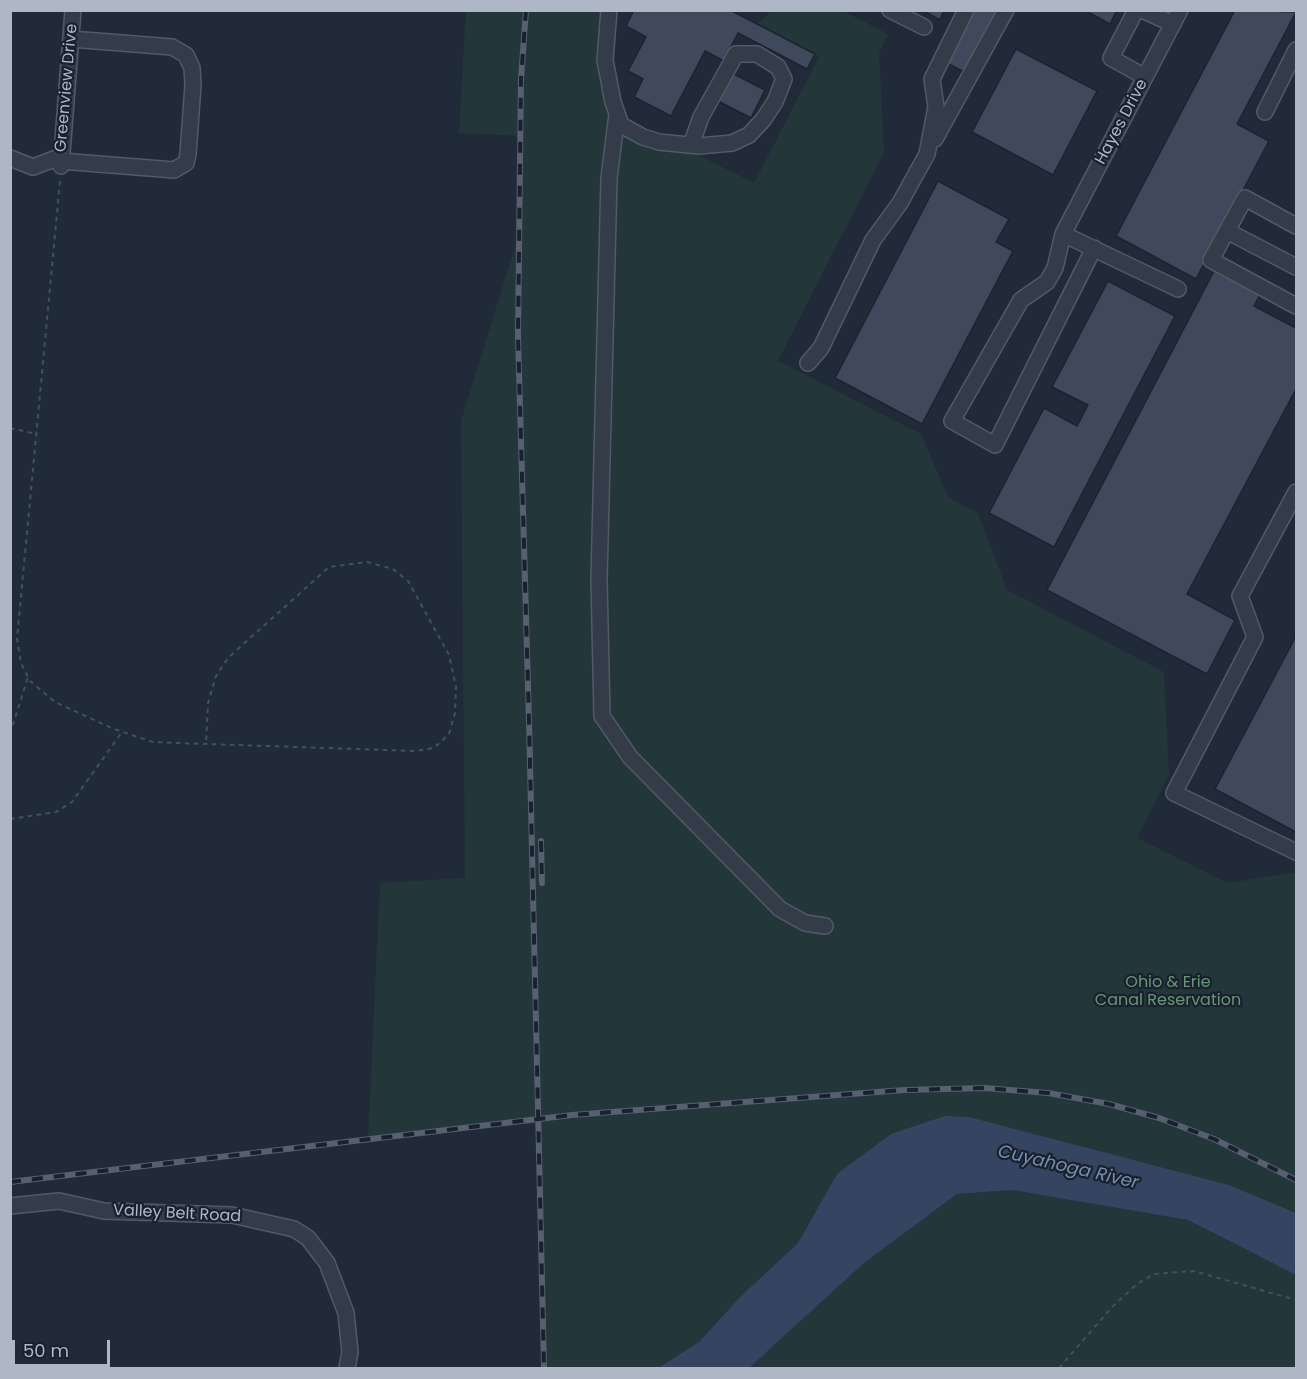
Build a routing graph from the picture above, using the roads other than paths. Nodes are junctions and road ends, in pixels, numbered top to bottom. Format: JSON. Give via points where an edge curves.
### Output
{"nodes":[{"id":1,"x":73,"y":10,"type":"edge"},
{"id":2,"x":609,"y":10,"type":"edge"},
{"id":3,"x":890,"y":10,"type":"edge"},
{"id":4,"x":966,"y":10,"type":"edge"},
{"id":5,"x":1006,"y":10,"type":"edge"},
{"id":6,"x":1136,"y":10,"type":"edge"},
{"id":7,"x":1142,"y":10,"type":"edge"},
{"id":8,"x":1177,"y":17,"type":"edge"},
{"id":9,"x":924,"y":27,"type":"dead end"},
{"id":10,"x":71,"y":39,"type":"junction"},
{"id":11,"x":1296,"y":50,"type":"edge"},
{"id":12,"x":1145,"y":77,"type":"junction"},
{"id":13,"x":1265,"y":112,"type":"dead end"},
{"id":14,"x":617,"y":114,"type":"junction"},
{"id":15,"x":691,"y":145,"type":"junction"},
{"id":16,"x":927,"y":154,"type":"junction"},
{"id":17,"x":10,"y":158,"type":"edge"},
{"id":18,"x":61,"y":161,"type":"junction"},
{"id":19,"x":1296,"y":226,"type":"edge"},
{"id":20,"x":1227,"y":231,"type":"junction"},
{"id":21,"x":1063,"y":234,"type":"junction"},
{"id":22,"x":1094,"y":248,"type":"junction"},
{"id":23,"x":1296,"y":267,"type":"edge"},
{"id":24,"x":1178,"y":289,"type":"dead end"},
{"id":25,"x":1296,"y":306,"type":"edge"},
{"id":26,"x":808,"y":363,"type":"dead end"},
{"id":27,"x":1296,"y":492,"type":"edge"},
{"id":28,"x":1296,"y":852,"type":"edge"},
{"id":29,"x":825,"y":926,"type":"dead end"},
{"id":30,"x":10,"y":1206,"type":"edge"},
{"id":31,"x":347,"y":1368,"type":"edge"}],
"edges":[{"from":1,"to":10,"type":"street","name":"Greenview Drive"},
{"from":2,"to":14,"type":"street","via":[[606,60]]},
{"from":3,"to":9,"type":"street"},
{"from":4,"to":16,"type":"street","via":[[932,79],[936,107]]},
{"from":5,"to":16,"type":"street"},
{"from":6,"to":12,"type":"street","via":[[1111,58]]},
{"from":7,"to":8,"type":"street"},
{"from":8,"to":12,"type":"street","name":"Hayes Drive"},
{"from":10,"to":18,"type":"street","name":"Greenview Drive"},
{"from":10,"to":18,"type":"street","via":[[172,47],[186,55],[193,86],[189,142],[186,163],[174,170]]},
{"from":11,"to":13,"type":"street"},
{"from":12,"to":21,"type":"street","name":"Hayes Drive"},
{"from":14,"to":15,"type":"street","via":[[621,125],[643,137]]},
{"from":14,"to":29,"type":"street","via":[[609,178],[598,579],[602,716],[630,757],[780,909],[805,923]]},
{"from":15,"to":15,"type":"street","via":[[732,143],[749,135],[775,102],[784,79],[778,68],[758,54],[736,54],[701,117]]},
{"from":16,"to":26,"type":"street","via":[[900,203],[873,240],[821,348]]},
{"from":17,"to":18,"type":"street","via":[[33,166]]},
{"from":19,"to":20,"type":"street","via":[[1245,198]]},
{"from":20,"to":23,"type":"street"},
{"from":20,"to":25,"type":"street","via":[[1212,260]]},
{"from":21,"to":22,"type":"street"},
{"from":21,"to":22,"type":"street","name":"Hayes Drive","via":[[1055,268],[1047,282],[1021,300],[952,421],[995,445]]},
{"from":22,"to":24,"type":"street"},
{"from":27,"to":28,"type":"street","via":[[1240,596],[1255,637],[1174,794]]},
{"from":30,"to":31,"type":"street","name":"Valley Belt Road","via":[[59,1201],[104,1210],[232,1215],[294,1229],[308,1238],[327,1263],[346,1313],[350,1352]]}]}
